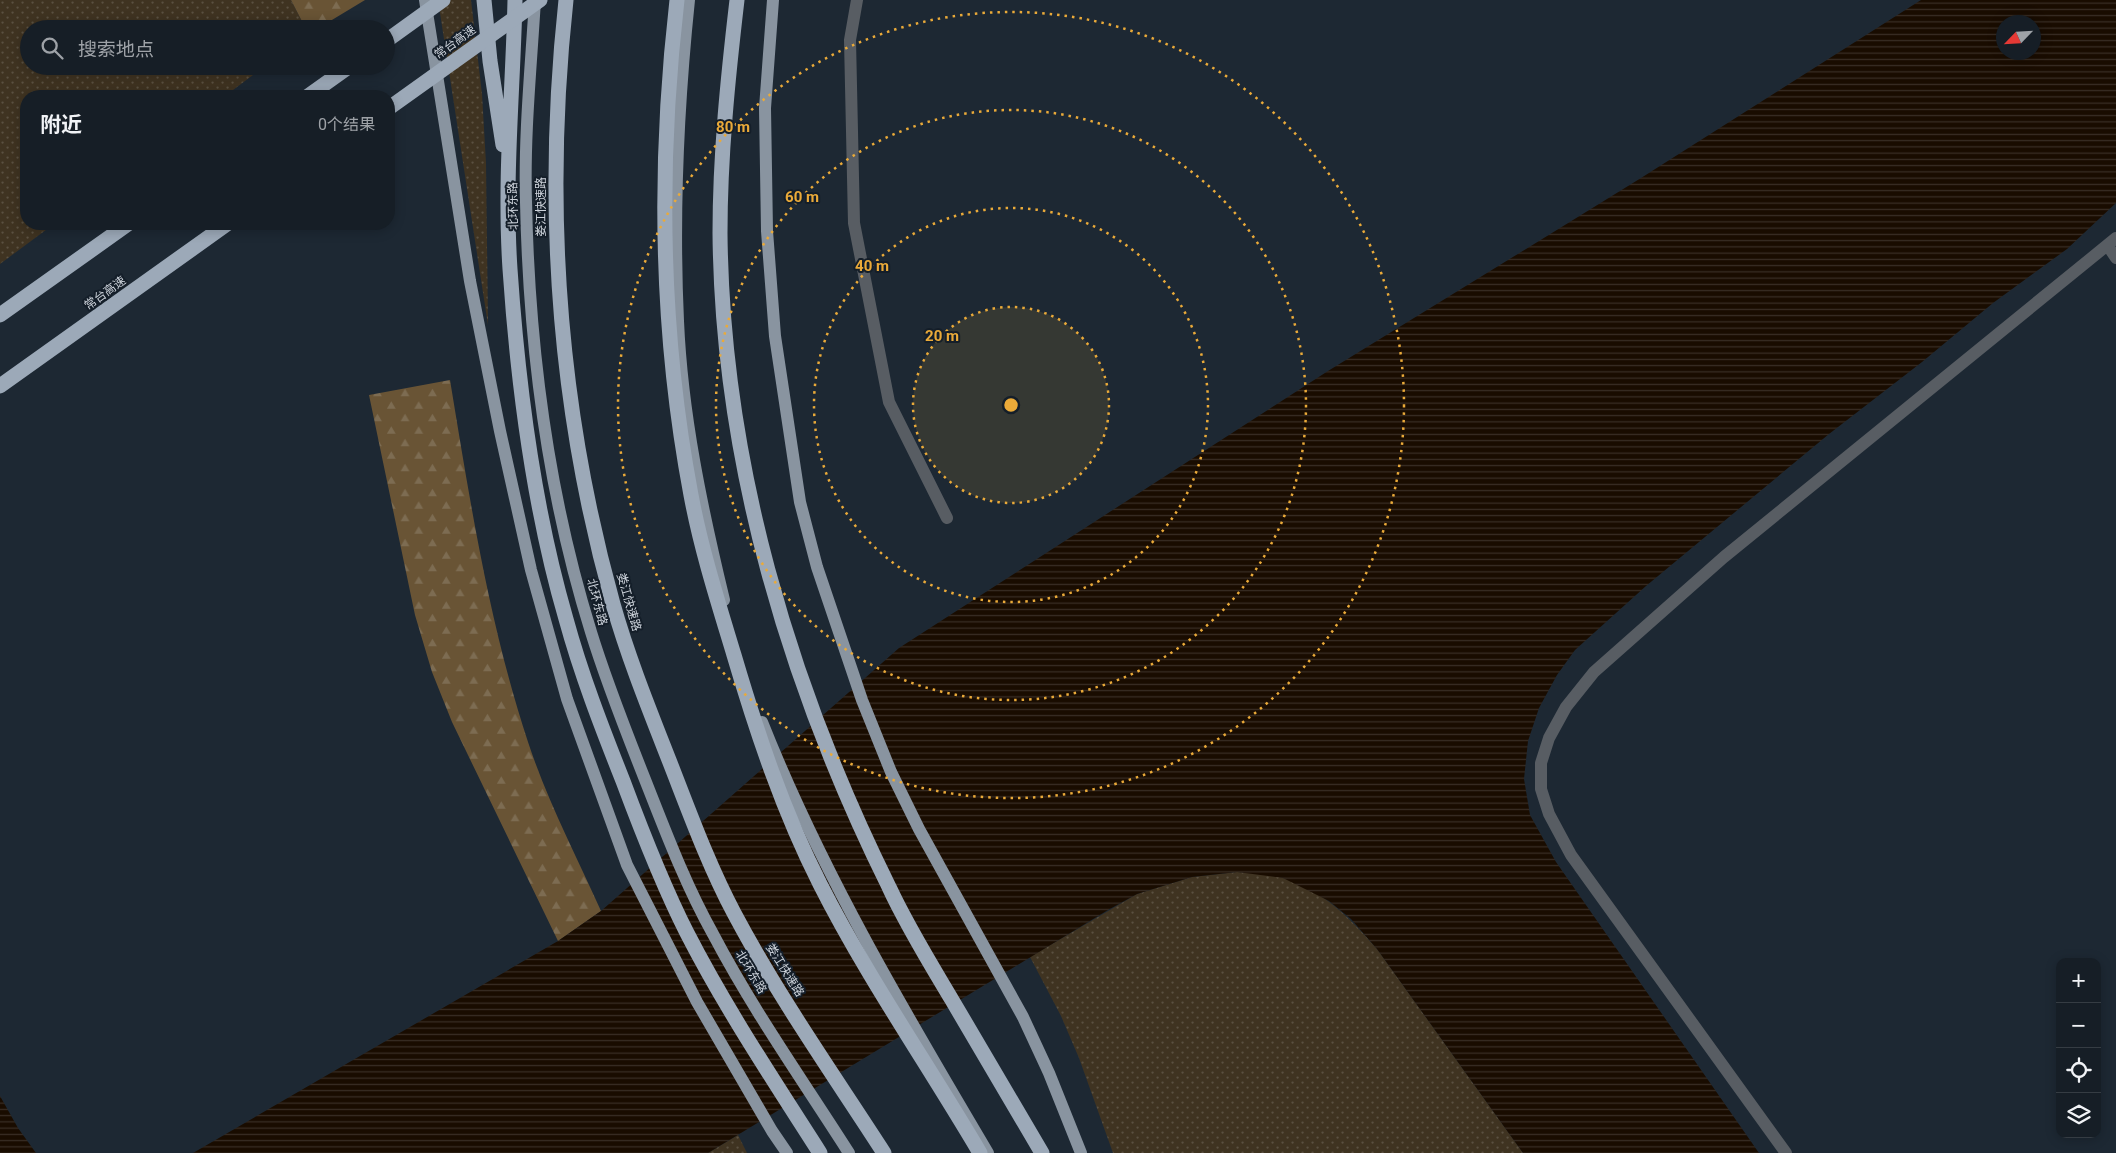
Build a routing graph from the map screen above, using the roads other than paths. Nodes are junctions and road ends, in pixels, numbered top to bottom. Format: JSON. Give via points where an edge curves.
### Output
{"nodes":[{"id":1,"x":425,"y":0,"type":"edge"},
{"id":2,"x":443,"y":0,"type":"edge"},
{"id":3,"x":484,"y":0,"type":"edge"},
{"id":4,"x":516,"y":0,"type":"edge"},
{"id":5,"x":535,"y":0,"type":"edge"},
{"id":6,"x":540,"y":0,"type":"edge"},
{"id":7,"x":566,"y":0,"type":"edge"},
{"id":8,"x":677,"y":0,"type":"edge"},
{"id":9,"x":689,"y":0,"type":"edge"},
{"id":10,"x":737,"y":0,"type":"edge"},
{"id":11,"x":773,"y":0,"type":"edge"},
{"id":12,"x":857,"y":0,"type":"edge"},
{"id":13,"x":395,"y":35,"type":"edge"},
{"id":14,"x":337,"y":75,"type":"edge"},
{"id":15,"x":316,"y":90,"type":"edge"},
{"id":16,"x":395,"y":104,"type":"edge"},
{"id":17,"x":508,"y":173,"type":"junction"},
{"id":18,"x":120,"y":230,"type":"edge"},
{"id":19,"x":219,"y":230,"type":"edge"},
{"id":20,"x":2112,"y":242,"type":"edge"},
{"id":21,"x":2116,"y":258,"type":"edge"},
{"id":22,"x":0,"y":315,"type":"edge"},
{"id":23,"x":0,"y":386,"type":"edge"},
{"id":24,"x":947,"y":518,"type":"dead end"},
{"id":25,"x":787,"y":1153,"type":"edge"},
{"id":26,"x":820,"y":1153,"type":"edge"},
{"id":27,"x":850,"y":1153,"type":"edge"},
{"id":28,"x":884,"y":1153,"type":"edge"},
{"id":29,"x":980,"y":1153,"type":"edge"},
{"id":30,"x":988,"y":1153,"type":"edge"},
{"id":31,"x":1042,"y":1153,"type":"edge"},
{"id":32,"x":1081,"y":1153,"type":"edge"},
{"id":33,"x":1786,"y":1153,"type":"edge"}],
"edges":[{"from":1,"to":25,"type":"main road","via":[[470,281],[500,431],[531,570],[567,699],[627,865],[697,1002]]},
{"from":2,"to":13,"type":"highway","bridge":true},
{"from":3,"to":17,"type":"highway"},
{"from":4,"to":17,"type":"highway"},
{"from":5,"to":27,"type":"main road","name":"北环东路","via":[[526,201],[532,324],[558,504],[591,632],[665,832],[713,934],[758,1011]]},
{"from":6,"to":16,"type":"highway","name":"常台高速","bridge":true},
{"from":7,"to":28,"type":"highway","name":"娄江快速路","via":[[556,194],[561,319],[578,450],[614,605],[659,735],[732,911]]},
{"from":8,"to":29,"type":"highway","via":[[666,131],[668,322],[679,422],[701,540],[748,704],[818,881],[874,982]]},
{"from":9,"to":30,"type":"main road","via":[[678,138],[678,322],[685,400],[699,486],[743,670],[799,810],[832,877]]},
{"from":10,"to":31,"type":"highway","via":[[723,158],[720,232],[723,299],[741,444],[767,567],[802,681],[863,833],[899,907]]},
{"from":11,"to":32,"type":"main road","via":[[765,108],[767,232],[775,336],[800,502],[817,567],[844,651],[891,772],[919,829],[1012,995],[1049,1073]]},
{"from":12,"to":24,"type":"street","via":[[850,40],[854,223],[889,402]]},
{"from":14,"to":15,"type":"highway"},
{"from":17,"to":26,"type":"highway","via":[[510,266],[527,434],[565,618],[602,727],[651,854],[688,934],[715,984]]},
{"from":18,"to":22,"type":"highway"},
{"from":19,"to":23,"type":"highway","name":"常台高速"},
{"from":20,"to":21,"type":"street"},
{"from":20,"to":33,"type":"street","via":[[1724,557],[1594,672],[1566,707],[1549,738],[1541,763],[1541,789],[1549,814],[1572,855]]}]}
